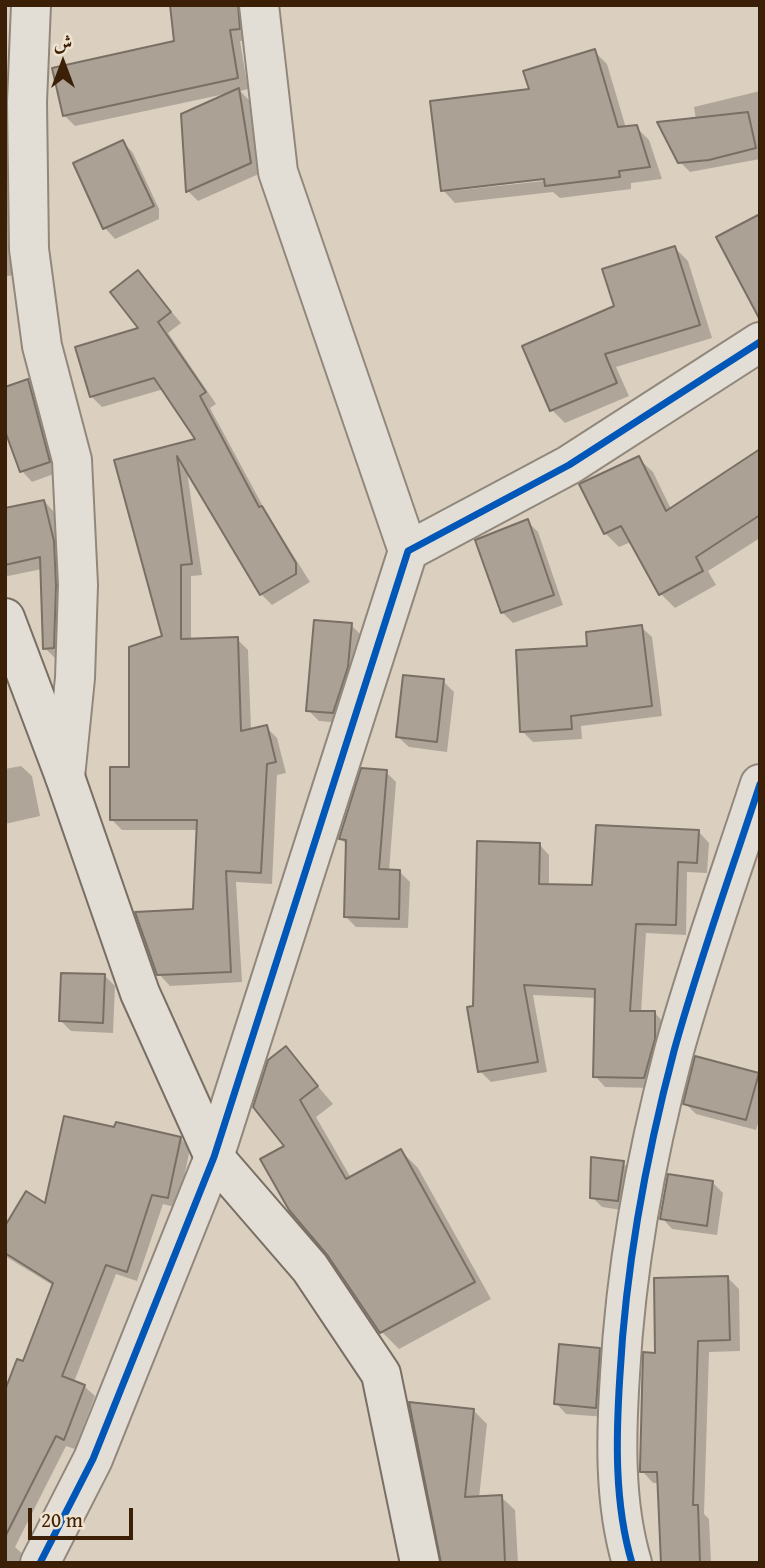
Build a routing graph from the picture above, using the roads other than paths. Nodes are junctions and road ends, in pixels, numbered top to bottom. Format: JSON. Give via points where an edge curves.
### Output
{"nodes":[{"id":1,"x":31,"y":5,"type":"edge"},
{"id":2,"x":259,"y":5,"type":"edge"},
{"id":3,"x":760,"y":342,"type":"edge"},
{"id":4,"x":408,"y":551,"type":"junction"},
{"id":5,"x":5,"y":618,"type":"edge"},
{"id":6,"x":65,"y":777,"type":"junction"},
{"id":7,"x":760,"y":784,"type":"edge"},
{"id":8,"x":214,"y":1157,"type":"junction"},
{"id":9,"x":40,"y":1563,"type":"edge"},
{"id":10,"x":420,"y":1563,"type":"edge"},
{"id":11,"x":632,"y":1563,"type":"edge"}],
"edges":[{"from":1,"to":6,"type":"street","via":[[29,249],[41,346],[72,460],[78,585]]},
{"from":2,"to":4,"type":"street","via":[[278,172]]},
{"from":3,"to":4,"type":"street","via":[[569,465]]},
{"from":4,"to":8,"type":"street"},
{"from":5,"to":6,"type":"street"},
{"from":6,"to":8,"type":"street","via":[[140,993]]},
{"from":7,"to":11,"type":"street","via":[[674,1051],[637,1221],[624,1311],[616,1430],[624,1534]]},
{"from":8,"to":9,"type":"street","via":[[93,1459]]},
{"from":8,"to":10,"type":"street","via":[[310,1268],[381,1374]]}]}
